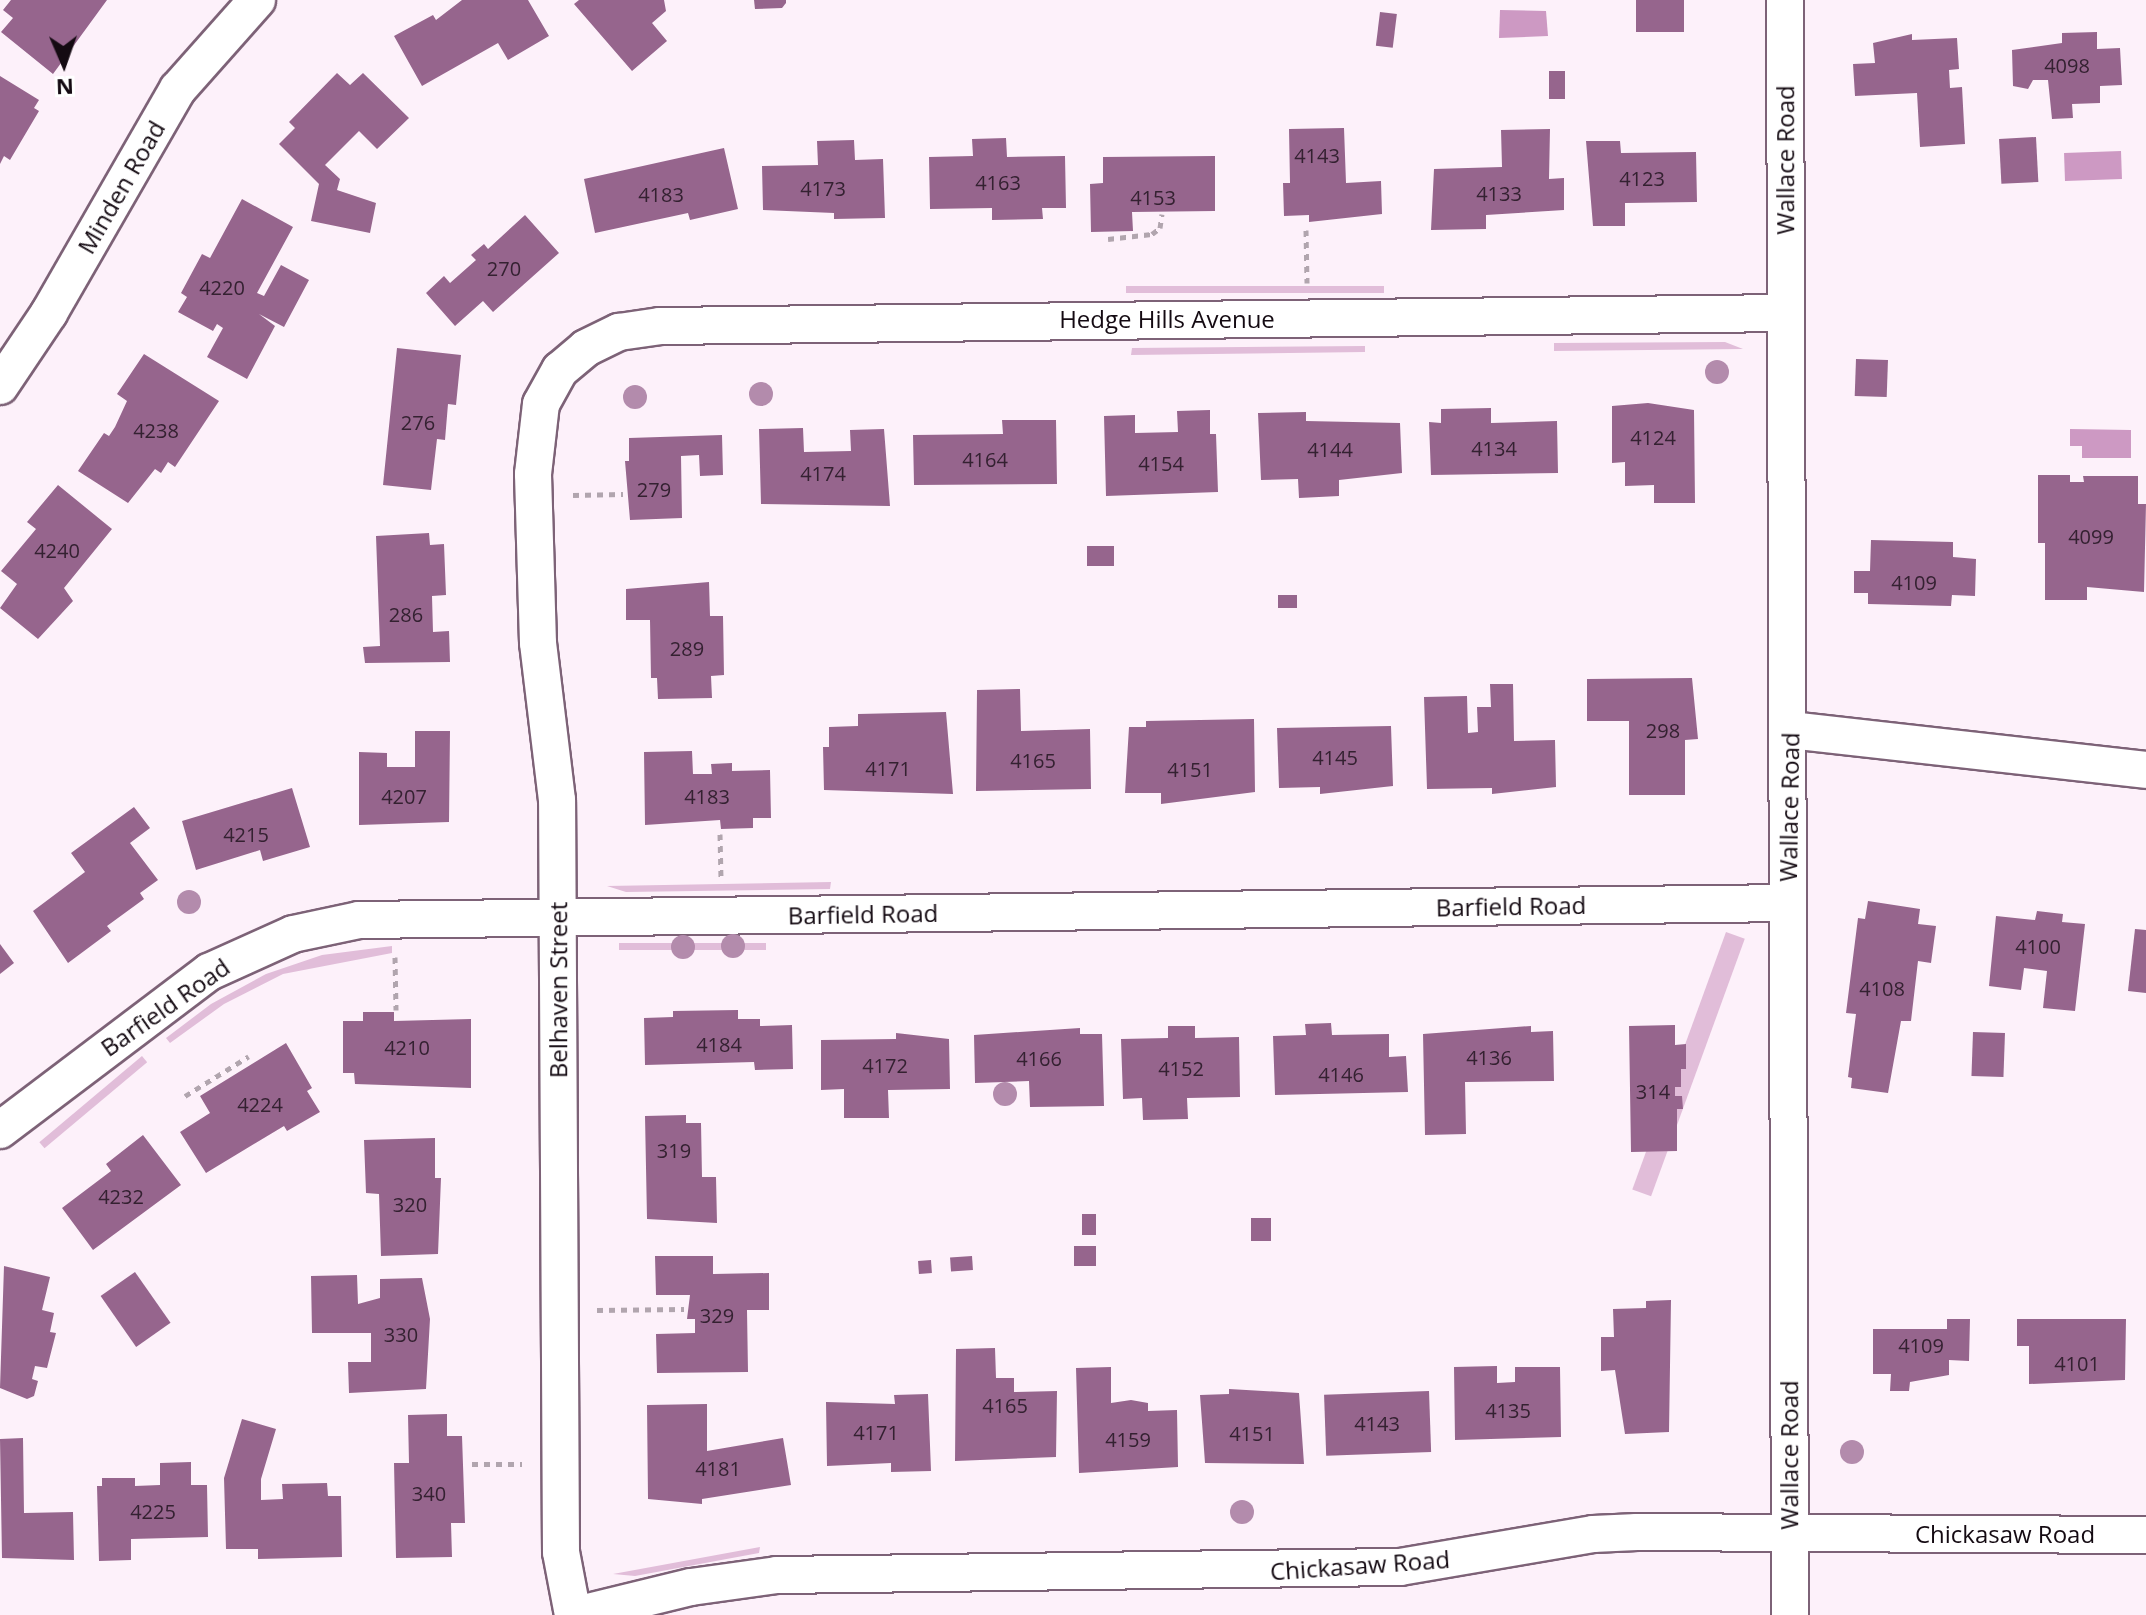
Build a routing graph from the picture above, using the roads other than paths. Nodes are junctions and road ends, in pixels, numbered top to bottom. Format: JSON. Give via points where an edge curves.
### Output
{"nodes":[{"id":1,"x":257,"y":0,"type":"edge"},
{"id":2,"x":1785,"y":0,"type":"edge"},
{"id":3,"x":1786,"y":313,"type":"junction"},
{"id":4,"x":560,"y":370,"type":"joint"},
{"id":5,"x":0,"y":386,"type":"edge"},
{"id":6,"x":1790,"y":730,"type":"junction"},
{"id":7,"x":2146,"y":770,"type":"edge"},
{"id":8,"x":1788,"y":903,"type":"junction"},
{"id":9,"x":558,"y":918,"type":"junction"},
{"id":10,"x":0,"y":1130,"type":"edge"},
{"id":11,"x":1789,"y":1531,"type":"junction"},
{"id":12,"x":2146,"y":1535,"type":"edge"},
{"id":13,"x":574,"y":1615,"type":"edge"},
{"id":14,"x":1790,"y":1615,"type":"edge"}],
"edges":[{"from":1,"to":5,"type":"street","name":"Minden Road","via":[[178,89],[49,313]]},
{"from":2,"to":3,"type":"street","name":"Wallace Road"},
{"from":3,"to":4,"type":"street","name":"Hedge Hills Avenue","via":[[660,326],[619,332],[586,348]]},
{"from":3,"to":6,"type":"street","name":"Wallace Road"},
{"from":4,"to":9,"type":"street","name":"Belhaven Street","via":[[541,404],[533,462],[538,643],[556,772]]},
{"from":6,"to":7,"type":"street"},
{"from":6,"to":8,"type":"street","name":"Wallace Road"},
{"from":8,"to":9,"type":"street","name":"Barfield Road"},
{"from":8,"to":11,"type":"street","name":"Wallace Road"},
{"from":9,"to":10,"type":"street","name":"Barfield Road","via":[[359,920],[293,934],[244,952],[182,990]]},
{"from":9,"to":13,"type":"street","name":"Belhaven Street","via":[[561,1552]]},
{"from":11,"to":12,"type":"street","name":"Chickasaw Road"},
{"from":11,"to":13,"type":"street","name":"Chickasaw Road","via":[[1593,1534],[1442,1562],[1351,1570],[777,1575],[691,1587]]},
{"from":11,"to":14,"type":"street","name":"Wallace Road"}]}
